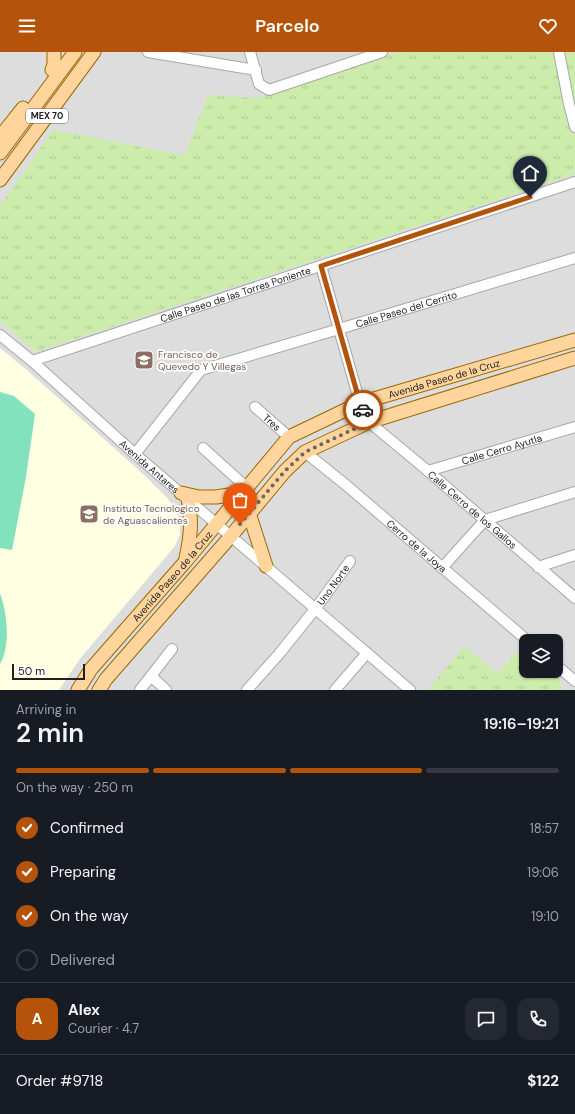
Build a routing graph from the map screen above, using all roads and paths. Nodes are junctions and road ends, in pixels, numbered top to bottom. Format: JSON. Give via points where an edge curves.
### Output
{"nodes":[{"id":1,"x":54,"y":52,"type":"edge"},
{"id":2,"x":65,"y":52,"type":"edge"},
{"id":3,"x":75,"y":52,"type":"edge"},
{"id":4,"x":94,"y":52,"type":"edge"},
{"id":5,"x":148,"y":52,"type":"edge"},
{"id":6,"x":250,"y":52,"type":"edge"},
{"id":7,"x":382,"y":52,"type":"edge"},
{"id":8,"x":559,"y":52,"type":"edge"},
{"id":9,"x":52,"y":70,"type":"junction"},
{"id":10,"x":256,"y":70,"type":"junction"},
{"id":11,"x":575,"y":127,"type":"edge"},
{"id":12,"x":0,"y":137,"type":"edge"},
{"id":13,"x":0,"y":153,"type":"edge"},
{"id":14,"x":0,"y":180,"type":"edge"},
{"id":15,"x":575,"y":182,"type":"edge"},
{"id":16,"x":575,"y":258,"type":"edge"},
{"id":17,"x":321,"y":266,"type":"junction"},
{"id":18,"x":339,"y":330,"type":"junction"},
{"id":19,"x":0,"y":334,"type":"edge"},
{"id":20,"x":575,"y":340,"type":"edge"},
{"id":21,"x":575,"y":358,"type":"edge"},
{"id":22,"x":32,"y":361,"type":"junction"},
{"id":23,"x":360,"y":403,"type":"junction"},
{"id":24,"x":255,"y":407,"type":"dead end"},
{"id":25,"x":369,"y":422,"type":"junction"},
{"id":26,"x":575,"y":427,"type":"edge"},
{"id":27,"x":289,"y":437,"type":"junction"},
{"id":28,"x":203,"y":448,"type":"dead end"},
{"id":29,"x":305,"y":452,"type":"junction"},
{"id":30,"x":135,"y":454,"type":"junction"},
{"id":31,"x":428,"y":471,"type":"junction"},
{"id":32,"x":244,"y":490,"type":"junction"},
{"id":33,"x":575,"y":492,"type":"edge"},
{"id":34,"x":184,"y":496,"type":"junction"},
{"id":35,"x":249,"y":513,"type":"junction"},
{"id":36,"x":485,"y":520,"type":"junction"},
{"id":37,"x":216,"y":524,"type":"junction"},
{"id":38,"x":231,"y":536,"type":"junction"},
{"id":39,"x":575,"y":555,"type":"edge"},
{"id":40,"x":350,"y":561,"type":"dead end"},
{"id":41,"x":185,"y":562,"type":"junction"},
{"id":42,"x":266,"y":566,"type":"junction"},
{"id":43,"x":538,"y":567,"type":"junction"},
{"id":44,"x":442,"y":568,"type":"junction"},
{"id":45,"x":575,"y":598,"type":"edge"},
{"id":46,"x":316,"y":608,"type":"junction"},
{"id":47,"x":520,"y":634,"type":"edge"},
{"id":48,"x":172,"y":649,"type":"dead end"},
{"id":49,"x":367,"y":653,"type":"junction"},
{"id":50,"x":563,"y":671,"type":"edge"},
{"id":51,"x":151,"y":676,"type":"junction"},
{"id":52,"x":575,"y":681,"type":"edge"},
{"id":53,"x":78,"y":690,"type":"edge"},
{"id":54,"x":99,"y":690,"type":"edge"},
{"id":55,"x":140,"y":690,"type":"edge"},
{"id":56,"x":166,"y":690,"type":"edge"},
{"id":57,"x":248,"y":690,"type":"edge"},
{"id":58,"x":334,"y":690,"type":"edge"},
{"id":59,"x":410,"y":690,"type":"edge"}],
"edges":[{"from":1,"to":9,"type":"main road"},
{"from":2,"to":9,"type":"main road","number":"MEX 70"},
{"from":3,"to":13,"type":"main road"},
{"from":4,"to":14,"type":"main road","number":"MEX 70"},
{"from":5,"to":10,"type":"street"},
{"from":6,"to":10,"type":"street"},
{"from":7,"to":10,"type":"street","via":[[269,90],[259,84]]},
{"from":8,"to":11,"type":"street"},
{"from":9,"to":12,"type":"main road","number":"MEX 70"},
{"from":15,"to":17,"type":"street","name":"Calle Paseo de las Torres Poniente"},
{"from":16,"to":18,"type":"street","name":"Calle Paseo del Cerrito"},
{"from":17,"to":18,"type":"street"},
{"from":17,"to":22,"type":"street","name":"Calle Paseo de las Torres Poniente"},
{"from":18,"to":23,"type":"street"},
{"from":18,"to":30,"type":"street","name":"Calle Paseo del Cerrito","via":[[200,370]]},
{"from":19,"to":22,"type":"street","name":"Avenida Antares"},
{"from":20,"to":23,"type":"main road","name":"Avenida Paseo de la Cruz"},
{"from":21,"to":25,"type":"main road","name":"Avenida Paseo de la Cruz"},
{"from":22,"to":30,"type":"street","name":"Avenida Antares"},
{"from":23,"to":25,"type":"street"},
{"from":23,"to":27,"type":"main road","name":"Avenida Paseo de la Cruz"},
{"from":24,"to":27,"type":"street","name":"Tres"},
{"from":25,"to":29,"type":"main road","name":"Avenida Paseo de la Cruz"},
{"from":25,"to":31,"type":"street","name":"Calle Cerro de los Gallos"},
{"from":26,"to":31,"type":"street","name":"Calle Cerro Ayutla"},
{"from":27,"to":32,"type":"main road","name":"Avenida Paseo de la Cruz"},
{"from":28,"to":32,"type":"street"},
{"from":29,"to":35,"type":"main road","name":"Avenida Paseo de la Cruz"},
{"from":29,"to":44,"type":"street","name":"Cerro de la Joya"},
{"from":30,"to":34,"type":"street","name":"Avenida Antares"},
{"from":31,"to":36,"type":"street","name":"Calle Cerro de los Gallos"},
{"from":32,"to":34,"type":"main road","via":[[216,497]]},
{"from":32,"to":37,"type":"main road","name":"Avenida Paseo de la Cruz"},
{"from":33,"to":36,"type":"street"},
{"from":34,"to":37,"type":"street","name":"Avenida Antares"},
{"from":34,"to":41,"type":"main road","via":[[191,517],[191,536]]},
{"from":35,"to":38,"type":"main road","name":"Avenida Paseo de la Cruz"},
{"from":35,"to":42,"type":"main road"},
{"from":36,"to":43,"type":"street","name":"Calle Cerro de los Gallos"},
{"from":36,"to":44,"type":"street"},
{"from":37,"to":38,"type":"street","name":"Avenida Antares"},
{"from":37,"to":41,"type":"main road","name":"Avenida Paseo de la Cruz"},
{"from":38,"to":42,"type":"street","name":"Avenida Antares"},
{"from":38,"to":54,"type":"main road","name":"Avenida Paseo de la Cruz"},
{"from":39,"to":43,"type":"street"},
{"from":40,"to":46,"type":"street","name":"Uno Norte"},
{"from":41,"to":53,"type":"main road","name":"Avenida Paseo de la Cruz","via":[[91,669]]},
{"from":42,"to":46,"type":"street","name":"Avenida Antares"},
{"from":43,"to":45,"type":"street","name":"Calle Cerro de los Gallos"},
{"from":44,"to":47,"type":"street","name":"Cerro de la Joya"},
{"from":46,"to":49,"type":"street","name":"Avenida Antares"},
{"from":46,"to":57,"type":"street","name":"Uno Norte"},
{"from":48,"to":51,"type":"street"},
{"from":49,"to":58,"type":"street"},
{"from":49,"to":59,"type":"street","name":"Avenida Antares"},
{"from":50,"to":52,"type":"street"},
{"from":51,"to":55,"type":"street"},
{"from":51,"to":56,"type":"street"}]}
